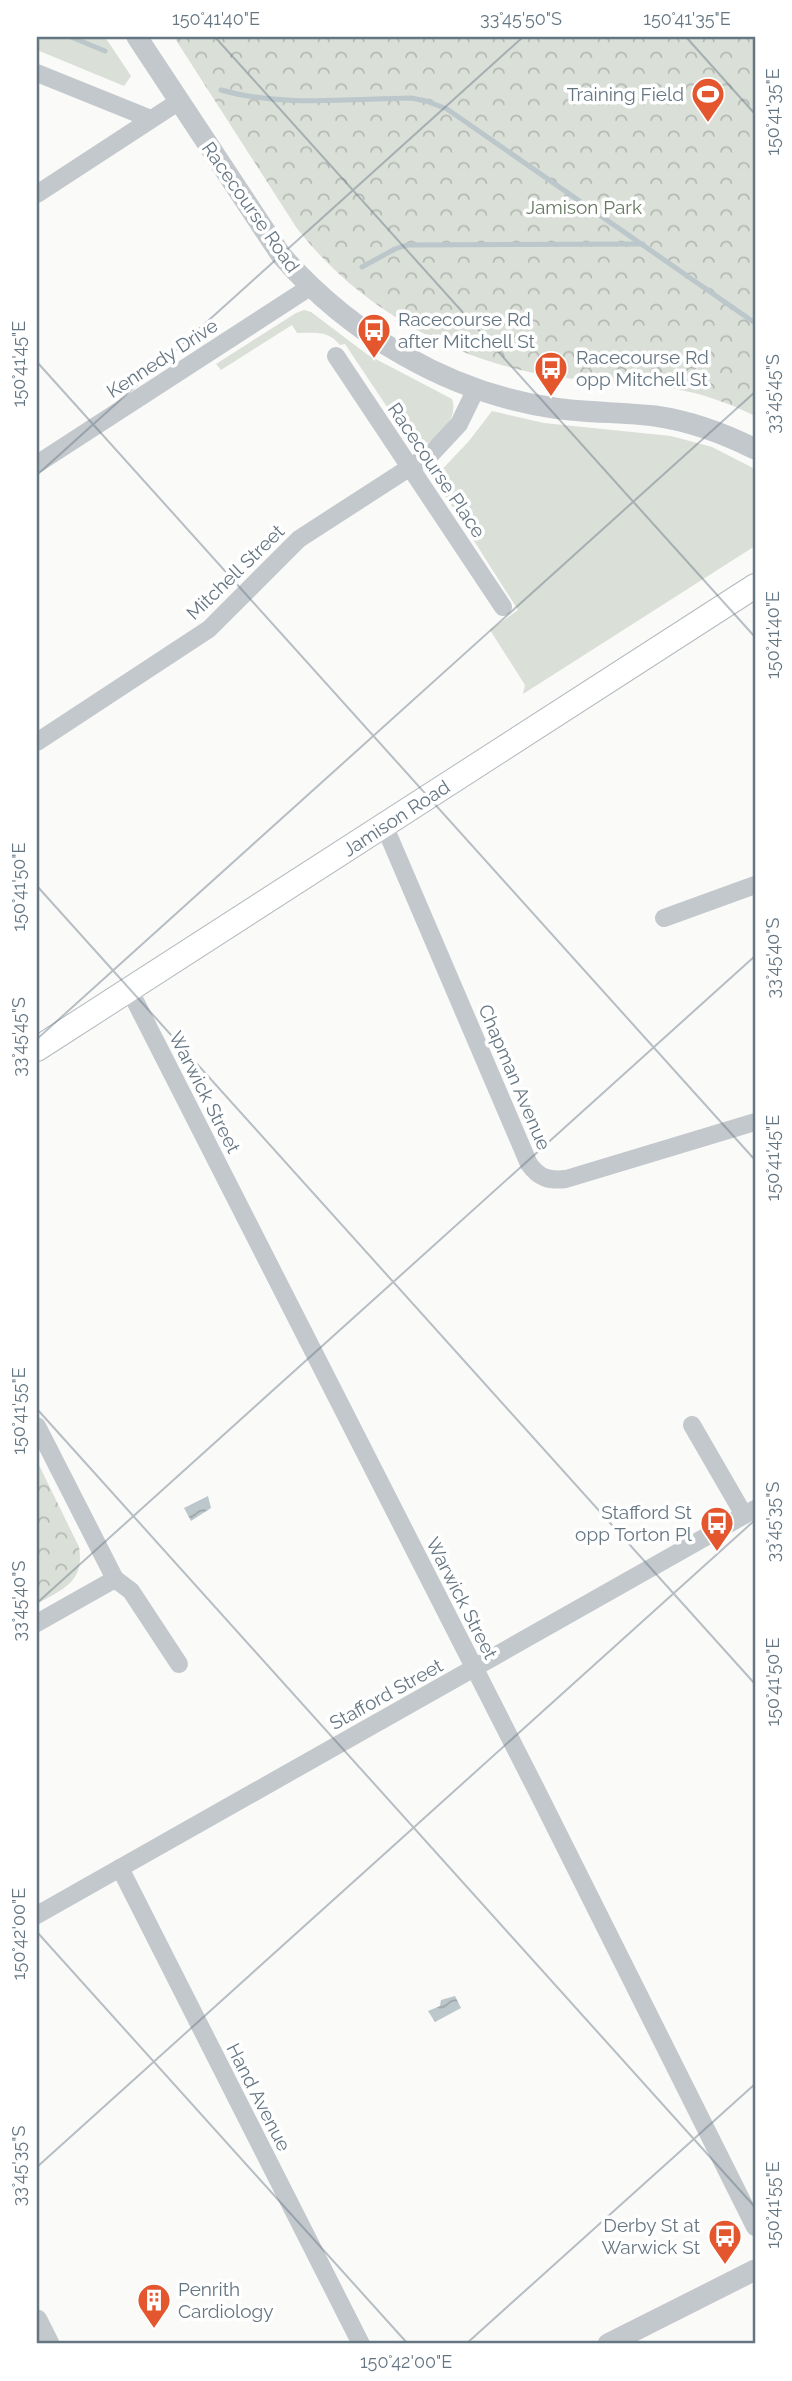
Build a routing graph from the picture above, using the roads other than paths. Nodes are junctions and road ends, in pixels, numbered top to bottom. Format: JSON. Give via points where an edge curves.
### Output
{"nodes":[{"id":1,"x":137,"y":37,"type":"edge"},
{"id":2,"x":37,"y":73,"type":"edge"},
{"id":3,"x":178,"y":102,"type":"junction"},
{"id":4,"x":151,"y":120,"type":"junction"},
{"id":5,"x":37,"y":194,"type":"edge"},
{"id":6,"x":310,"y":287,"type":"junction"},
{"id":7,"x":335,"y":356,"type":"dead end"},
{"id":8,"x":476,"y":389,"type":"junction"},
{"id":9,"x":755,"y":449,"type":"edge"},
{"id":10,"x":37,"y":464,"type":"edge"},
{"id":11,"x":410,"y":467,"type":"junction"},
{"id":12,"x":755,"y":587,"type":"edge"},
{"id":13,"x":503,"y":607,"type":"dead end"},
{"id":14,"x":37,"y":742,"type":"edge"},
{"id":15,"x":384,"y":825,"type":"junction"},
{"id":16,"x":755,"y":885,"type":"edge"},
{"id":17,"x":664,"y":918,"type":"dead end"},
{"id":18,"x":129,"y":989,"type":"junction"},
{"id":19,"x":37,"y":1049,"type":"edge"},
{"id":20,"x":755,"y":1122,"type":"edge"},
{"id":21,"x":692,"y":1425,"type":"dead end"},
{"id":22,"x":37,"y":1426,"type":"edge"},
{"id":23,"x":750,"y":1512,"type":"edge"},
{"id":24,"x":115,"y":1579,"type":"junction"},
{"id":25,"x":37,"y":1623,"type":"edge"},
{"id":26,"x":179,"y":1664,"type":"dead end"},
{"id":27,"x":475,"y":1668,"type":"junction"},
{"id":28,"x":120,"y":1868,"type":"junction"},
{"id":29,"x":37,"y":1915,"type":"edge"},
{"id":30,"x":755,"y":2227,"type":"edge"},
{"id":31,"x":755,"y":2270,"type":"edge"},
{"id":32,"x":37,"y":2320,"type":"edge"},
{"id":33,"x":49,"y":2344,"type":"edge"},
{"id":34,"x":361,"y":2344,"type":"edge"},
{"id":35,"x":608,"y":2344,"type":"edge"}],
"edges":[{"from":1,"to":3,"type":"street","name":"Racecourse Road"},
{"from":2,"to":4,"type":"street"},
{"from":3,"to":4,"type":"street"},
{"from":3,"to":6,"type":"street","name":"Racecourse Road","via":[[276,249]]},
{"from":4,"to":5,"type":"street"},
{"from":6,"to":8,"type":"street","name":"Racecourse Road","via":[[393,349]]},
{"from":6,"to":10,"type":"street","name":"Kennedy Drive"},
{"from":7,"to":11,"type":"street","name":"Racecourse Place"},
{"from":8,"to":9,"type":"street","name":"Racecourse Road","via":[[553,408],[670,419],[712,429]]},
{"from":8,"to":11,"type":"street","name":"Mitchell Street","via":[[450,435]]},
{"from":11,"to":13,"type":"street","name":"Racecourse Place"},
{"from":11,"to":14,"type":"street","name":"Mitchell Street","via":[[299,539],[209,629]]},
{"from":12,"to":15,"type":"main road","name":"Jamison Road"},
{"from":15,"to":18,"type":"main road","name":"Jamison Road"},
{"from":15,"to":20,"type":"street","name":"Chapman Avenue","via":[[529,1164],[538,1174],[550,1180],[566,1178]]},
{"from":16,"to":17,"type":"street"},
{"from":18,"to":19,"type":"main road","name":"Jamison Road"},
{"from":18,"to":27,"type":"street","name":"Warwick Street"},
{"from":21,"to":23,"type":"street"},
{"from":22,"to":24,"type":"street"},
{"from":23,"to":27,"type":"street","name":"Stafford Street"},
{"from":24,"to":25,"type":"street"},
{"from":24,"to":26,"type":"street","via":[[131,1591]]},
{"from":27,"to":28,"type":"street","name":"Stafford Street"},
{"from":27,"to":30,"type":"street","name":"Warwick Street"},
{"from":28,"to":29,"type":"street","name":"Stafford Street"},
{"from":28,"to":34,"type":"street","name":"Hand Avenue"},
{"from":31,"to":35,"type":"street"},
{"from":32,"to":33,"type":"street"}]}
